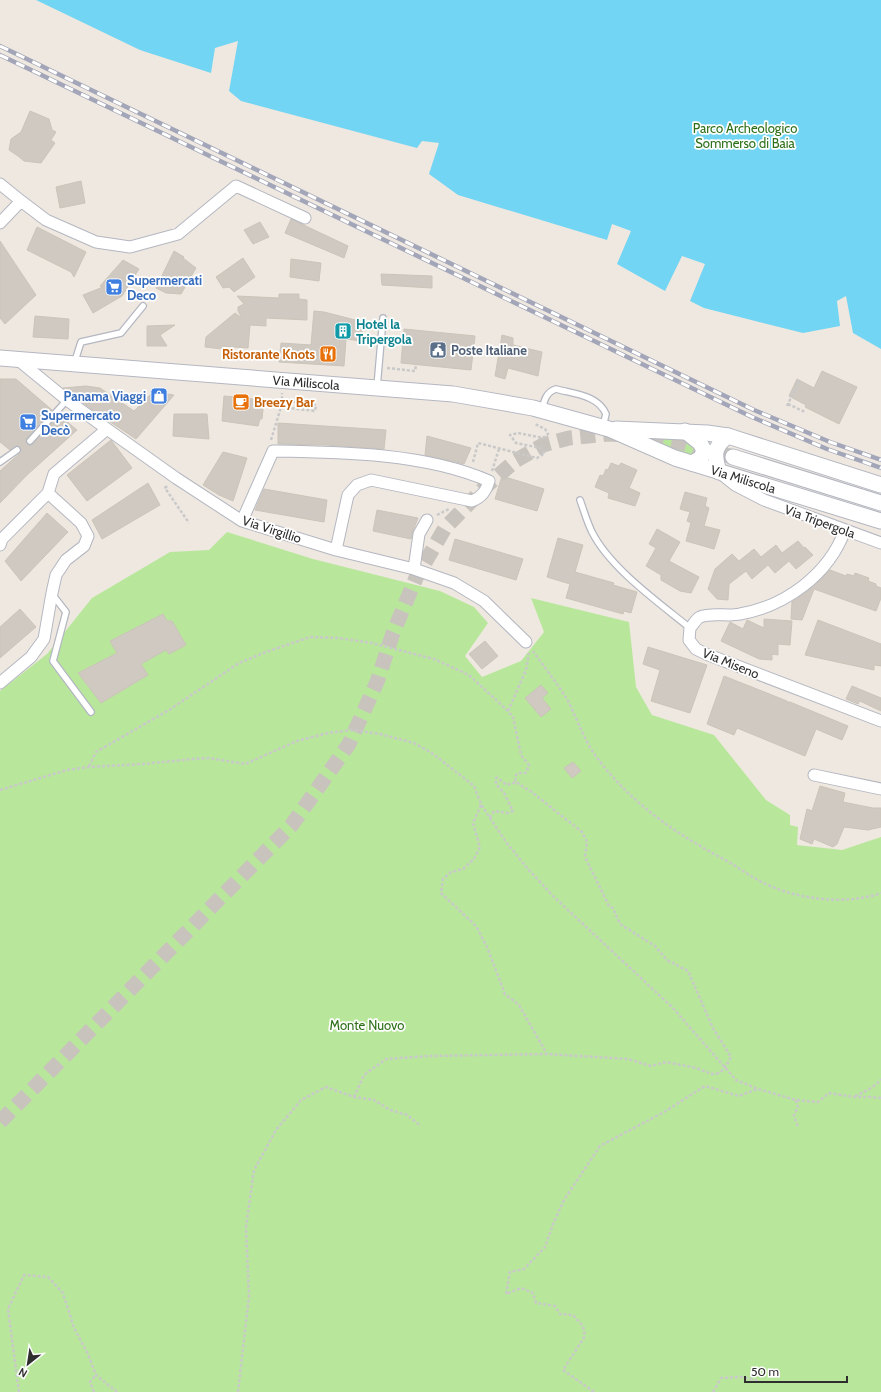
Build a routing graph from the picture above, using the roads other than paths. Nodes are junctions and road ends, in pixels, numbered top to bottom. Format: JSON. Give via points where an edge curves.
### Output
{"nodes":[{"id":1,"x":0,"y":184,"type":"edge"},
{"id":2,"x":21,"y":201,"type":"junction"},
{"id":3,"x":305,"y":218,"type":"dead end"},
{"id":4,"x":0,"y":223,"type":"edge"},
{"id":5,"x":143,"y":306,"type":"dead end"},
{"id":6,"x":383,"y":318,"type":"dead end"},
{"id":7,"x":0,"y":358,"type":"edge"},
{"id":8,"x":17,"y":359,"type":"junction"},
{"id":9,"x":74,"y":364,"type":"junction"},
{"id":10,"x":377,"y":388,"type":"junction"},
{"id":11,"x":67,"y":400,"type":"junction"},
{"id":12,"x":538,"y":409,"type":"junction"},
{"id":13,"x":606,"y":428,"type":"junction"},
{"id":14,"x":106,"y":429,"type":"junction"},
{"id":15,"x":685,"y":431,"type":"junction"},
{"id":16,"x":728,"y":436,"type":"junction"},
{"id":17,"x":30,"y":441,"type":"dead end"},
{"id":18,"x":17,"y":450,"type":"dead end"},
{"id":19,"x":733,"y":457,"type":"tunnel mouth"},
{"id":20,"x":0,"y":462,"type":"edge"},
{"id":21,"x":692,"y":463,"type":"junction"},
{"id":22,"x":719,"y":472,"type":"junction"},
{"id":23,"x":881,"y":485,"type":"edge"},
{"id":24,"x":48,"y":493,"type":"junction"},
{"id":25,"x":580,"y":500,"type":"dead end"},
{"id":26,"x":881,"y":503,"type":"edge"},
{"id":27,"x":428,"y":520,"type":"dead end"},
{"id":28,"x":242,"y":521,"type":"junction"},
{"id":29,"x":881,"y":521,"type":"edge"},
{"id":30,"x":845,"y":530,"type":"junction"},
{"id":31,"x":881,"y":543,"type":"edge"},
{"id":32,"x":0,"y":545,"type":"edge"},
{"id":33,"x":336,"y":550,"type":"junction"},
{"id":34,"x":414,"y":569,"type":"junction"},
{"id":35,"x":52,"y":593,"type":"junction"},
{"id":36,"x":690,"y":628,"type":"junction"},
{"id":37,"x":526,"y":642,"type":"dead end"},
{"id":38,"x":0,"y":683,"type":"edge"},
{"id":39,"x":91,"y":712,"type":"dead end"},
{"id":40,"x":881,"y":721,"type":"edge"},
{"id":41,"x":814,"y":775,"type":"dead end"},
{"id":42,"x":881,"y":789,"type":"edge"}],
"edges":[{"from":1,"to":2,"type":"street"},
{"from":2,"to":3,"type":"street","via":[[46,220],[96,242],[130,247],[178,234],[236,186]]},
{"from":2,"to":4,"type":"street"},
{"from":5,"to":9,"type":"lane","via":[[121,333],[81,342]]},
{"from":6,"to":10,"type":"lane"},
{"from":7,"to":8,"type":"street","name":"Via Miliscola"},
{"from":8,"to":9,"type":"street","name":"Via Miliscola"},
{"from":8,"to":11,"type":"street","name":"Via Virgillio"},
{"from":9,"to":10,"type":"street","name":"Via Miliscola"},
{"from":10,"to":12,"type":"street","name":"Via Miliscola","via":[[453,394]]},
{"from":11,"to":14,"type":"street","name":"Via Virgillio"},
{"from":11,"to":17,"type":"lane"},
{"from":12,"to":13,"type":"street","name":"Via Miliscola"},
{"from":12,"to":13,"type":"lane","via":[[551,390],[556,389],[593,399],[600,404],[606,414]]},
{"from":13,"to":15,"type":"street","name":"Via Miliscola"},
{"from":13,"to":21,"type":"street","name":"Via Miliscola"},
{"from":14,"to":24,"type":"street","via":[[54,474]]},
{"from":14,"to":28,"type":"street","name":"Via Virgillio"},
{"from":15,"to":16,"type":"street","name":"Via Miliscola"},
{"from":15,"to":21,"type":"street","via":[[700,443],[704,450],[701,458]]},
{"from":16,"to":22,"type":"street","via":[[715,452]]},
{"from":16,"to":23,"type":"street","name":"Via Miliscola"},
{"from":18,"to":20,"type":"lane"},
{"from":19,"to":26,"type":"street","name":"Via Miliscola"},
{"from":21,"to":22,"type":"street","name":"Via Miliscola"},
{"from":22,"to":29,"type":"street","name":"Via Miliscola"},
{"from":22,"to":30,"type":"street","name":"Via Tripergola","via":[[735,485],[764,500]]},
{"from":24,"to":32,"type":"street","via":[[2,539]]},
{"from":24,"to":35,"type":"street","via":[[81,523],[88,536],[84,546],[66,560],[56,575]]},
{"from":25,"to":36,"type":"lane","via":[[592,532],[620,568]]},
{"from":27,"to":34,"type":"street","via":[[419,534]]},
{"from":28,"to":33,"type":"street","name":"Via Virgillio"},
{"from":28,"to":33,"type":"street","via":[[273,451],[330,452],[416,461],[470,473],[489,481],[480,498],[472,501],[370,480],[357,484],[348,495]]},
{"from":30,"to":31,"type":"street","name":"Via Tripergola"},
{"from":30,"to":36,"type":"street","via":[[838,546],[804,587],[784,599],[758,609],[739,614],[700,617]]},
{"from":33,"to":34,"type":"street","name":"Via Virgillio"},
{"from":34,"to":37,"type":"street","name":"Via Virgillio","via":[[454,583],[484,600]]},
{"from":35,"to":38,"type":"street","via":[[44,639],[31,656]]},
{"from":35,"to":39,"type":"lane","via":[[66,612],[53,661]]},
{"from":36,"to":40,"type":"street","name":"Via Miseno","via":[[689,640],[706,654]]},
{"from":41,"to":42,"type":"street"}]}
